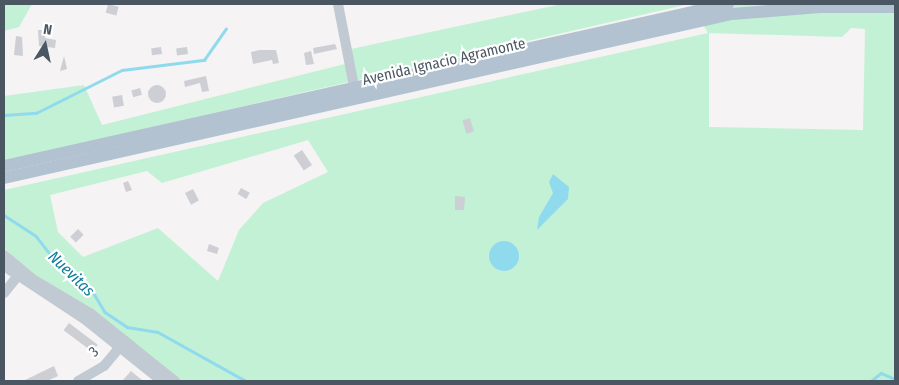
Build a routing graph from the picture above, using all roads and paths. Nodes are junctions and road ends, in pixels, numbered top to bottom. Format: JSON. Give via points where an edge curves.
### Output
{"nodes":[{"id":1,"x":338,"y":4,"type":"edge"},
{"id":2,"x":728,"y":4,"type":"edge"},
{"id":3,"x":895,"y":7,"type":"edge"},
{"id":4,"x":354,"y":86,"type":"junction"},
{"id":5,"x":4,"y":166,"type":"edge"},
{"id":6,"x":4,"y":178,"type":"edge"},
{"id":7,"x":4,"y":255,"type":"edge"},
{"id":8,"x":4,"y":266,"type":"edge"},
{"id":9,"x":17,"y":277,"type":"junction"},
{"id":10,"x":4,"y":292,"type":"edge"},
{"id":11,"x":123,"y":343,"type":"junction"},
{"id":12,"x":78,"y":381,"type":"edge"},
{"id":13,"x":162,"y":381,"type":"edge"},
{"id":14,"x":175,"y":381,"type":"edge"}],
"edges":[{"from":1,"to":4,"type":"street"},
{"from":2,"to":4,"type":"main road","name":"Avenida Ignacio Agramonte"},
{"from":3,"to":6,"type":"main road","name":"Avenida Ignacio Agramonte","via":[[820,6],[732,14]]},
{"from":4,"to":5,"type":"main road","name":"Avenida Ignacio Agramonte"},
{"from":7,"to":11,"type":"street"},
{"from":8,"to":9,"type":"street"},
{"from":9,"to":10,"type":"street"},
{"from":9,"to":11,"type":"street"},
{"from":11,"to":12,"type":"street","name":"3","via":[[104,366]]},
{"from":11,"to":13,"type":"street"},
{"from":11,"to":14,"type":"street"}]}
